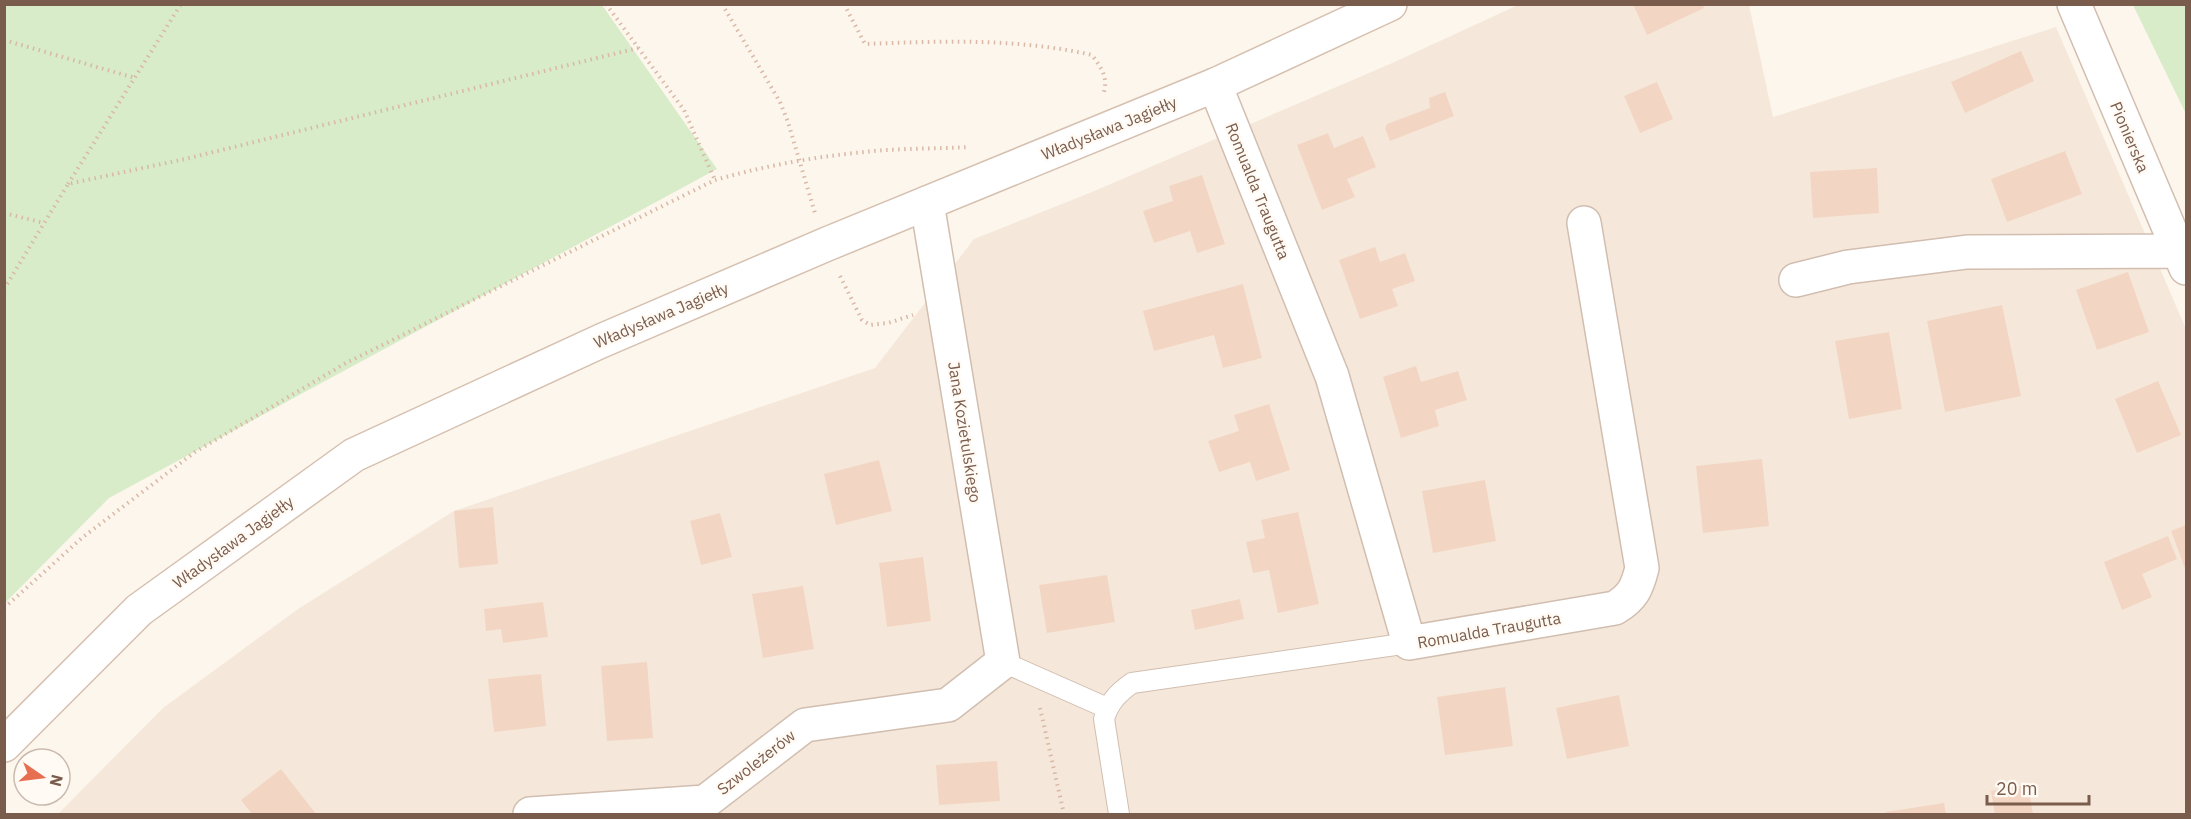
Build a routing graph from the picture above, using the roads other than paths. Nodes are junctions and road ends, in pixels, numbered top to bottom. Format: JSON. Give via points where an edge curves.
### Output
{"nodes":[{"id":1,"x":1390,"y":4,"type":"edge"},
{"id":2,"x":2074,"y":4,"type":"edge"},
{"id":3,"x":1215,"y":85,"type":"junction"},
{"id":4,"x":927,"y":203,"type":"junction"},
{"id":5,"x":1584,"y":223,"type":"dead end"},
{"id":6,"x":2182,"y":260,"type":"edge"},
{"id":7,"x":1796,"y":280,"type":"dead end"},
{"id":8,"x":1409,"y":643,"type":"junction"},
{"id":9,"x":1003,"y":662,"type":"junction"},
{"id":10,"x":1107,"y":708,"type":"junction"},
{"id":11,"x":4,"y":745,"type":"edge"},
{"id":12,"x":530,"y":814,"type":"edge"},
{"id":13,"x":1119,"y":814,"type":"edge"}],
"edges":[{"from":1,"to":3,"type":"street","name":"Władysława Jagiełły"},
{"from":2,"to":6,"type":"street","name":"Pionierska"},
{"from":3,"to":4,"type":"street","name":"Władysława Jagiełły"},
{"from":3,"to":8,"type":"street","name":"Romualda Traugutta","via":[[1332,376]]},
{"from":4,"to":9,"type":"street","name":"Jana Kozietulskiego"},
{"from":4,"to":11,"type":"street","name":"Władysława Jagiełły","via":[[601,341],[354,455],[139,610]]},
{"from":5,"to":8,"type":"street","name":"Romualda Traugutta","via":[[1642,568],[1638,585],[1628,600],[1615,608]]},
{"from":6,"to":7,"type":"street","via":[[1967,252],[1848,267]]},
{"from":8,"to":10,"type":"lane","via":[[1132,684]]},
{"from":9,"to":10,"type":"lane"},
{"from":9,"to":12,"type":"street","name":"Szwoleżerów","via":[[948,705],[805,725],[705,802]]},
{"from":10,"to":13,"type":"lane","via":[[1104,719]]}]}
